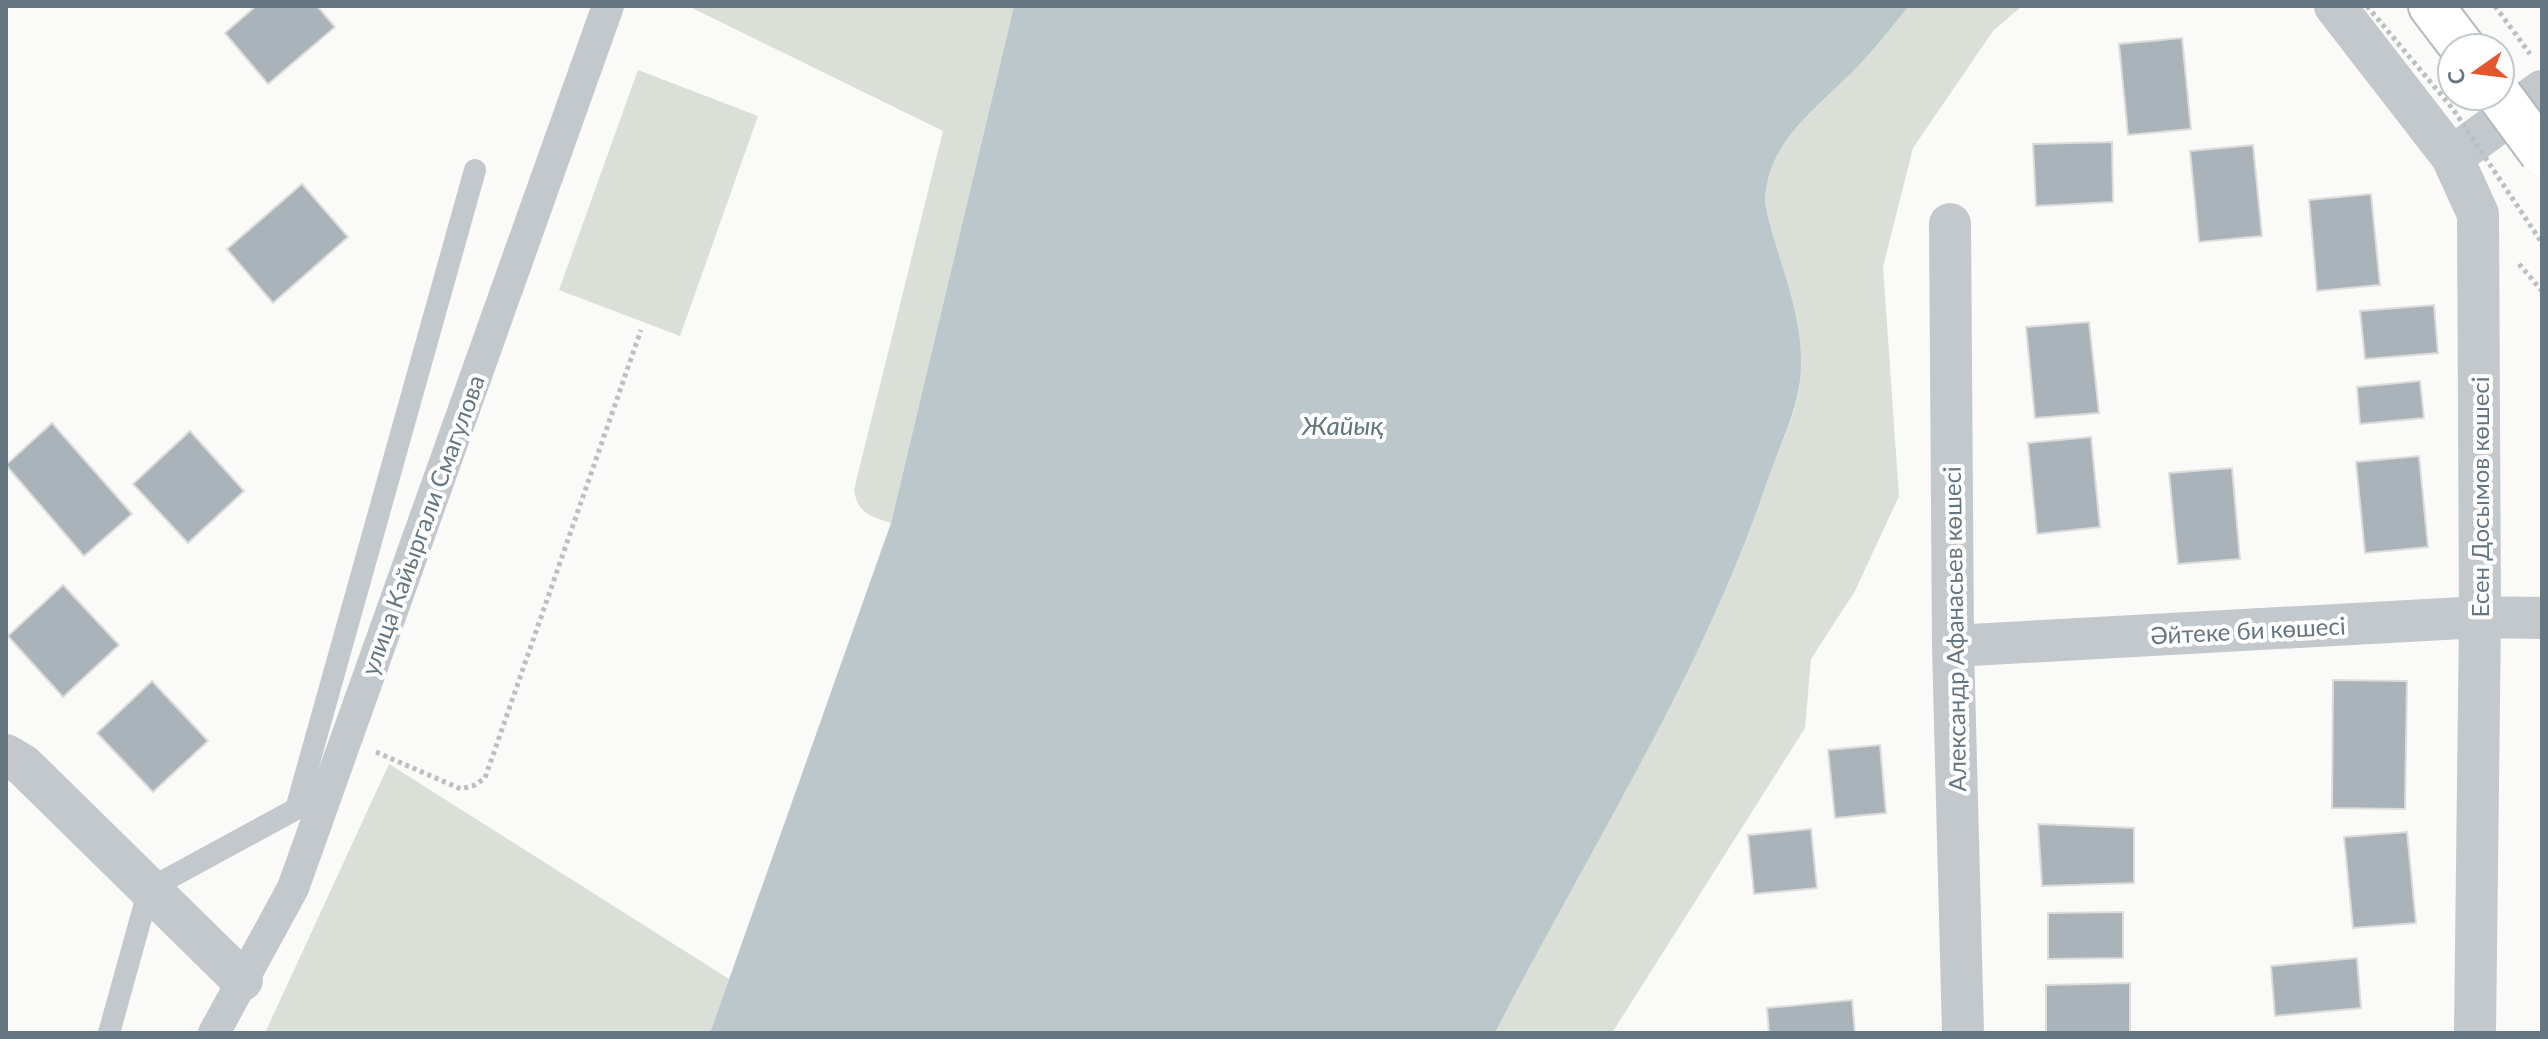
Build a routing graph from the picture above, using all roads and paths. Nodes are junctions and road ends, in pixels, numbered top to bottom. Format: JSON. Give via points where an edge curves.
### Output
{"nodes":[{"id":1,"x":608,"y":6,"type":"edge"},
{"id":2,"x":2335,"y":6,"type":"edge"},
{"id":3,"x":2367,"y":6,"type":"edge"},
{"id":4,"x":2431,"y":6,"type":"edge"},
{"id":5,"x":2495,"y":6,"type":"edge"},
{"id":6,"x":2451,"y":32,"type":"edge"},
{"id":7,"x":2538,"y":76,"type":"edge"},
{"id":8,"x":2512,"y":112,"type":"edge"},
{"id":9,"x":2542,"y":153,"type":"edge"},
{"id":10,"x":2452,"y":157,"type":"junction"},
{"id":11,"x":475,"y":170,"type":"dead end"},
{"id":12,"x":1950,"y":224,"type":"dead end"},
{"id":13,"x":2542,"y":243,"type":"edge"},
{"id":14,"x":641,"y":330,"type":"dead end"},
{"id":15,"x":2480,"y":617,"type":"junction"},
{"id":16,"x":2542,"y":618,"type":"edge"},
{"id":17,"x":1953,"y":646,"type":"junction"},
{"id":18,"x":6,"y":755,"type":"edge"},
{"id":19,"x":393,"y":757,"type":"dead end"},
{"id":20,"x":149,"y":889,"type":"junction"},
{"id":21,"x":242,"y":980,"type":"junction"},
{"id":22,"x":109,"y":1033,"type":"edge"},
{"id":23,"x":214,"y":1033,"type":"edge"},
{"id":24,"x":1963,"y":1033,"type":"edge"},
{"id":25,"x":2475,"y":1033,"type":"edge"}],
"edges":[{"from":1,"to":21,"type":"street","name":"улица Кайыргали Смагулова","via":[[293,888]]},
{"from":2,"to":10,"type":"street","name":"Есен Досымов көшесі"},
{"from":3,"to":13,"type":"path","bridge":true,"via":[[2453,109]]},
{"from":4,"to":6,"type":"main road"},
{"from":5,"to":7,"type":"path"},
{"from":7,"to":10,"type":"street"},
{"from":8,"to":9,"type":"main road","bridge":true},
{"from":10,"to":15,"type":"street","name":"Есен Досымов көшесі","via":[[2478,214]]},
{"from":11,"to":20,"type":"lane","via":[[296,809]]},
{"from":12,"to":17,"type":"street","name":"Александр Афанасьев көшесі"},
{"from":14,"to":19,"type":"path","via":[[485,778],[461,789]]},
{"from":15,"to":16,"type":"street","name":"Әйтеке би көшесі"},
{"from":15,"to":17,"type":"street","name":"Әйтеке би көшесі"},
{"from":15,"to":25,"type":"street","name":"Есен Досымов көшесі"},
{"from":17,"to":24,"type":"street","name":"Александр Афанасьев көшесі"},
{"from":18,"to":20,"type":"street","via":[[23,765]]},
{"from":20,"to":21,"type":"street"},
{"from":20,"to":22,"type":"lane"},
{"from":21,"to":23,"type":"street","name":"улица Кайыргали Смагулова"}]}
